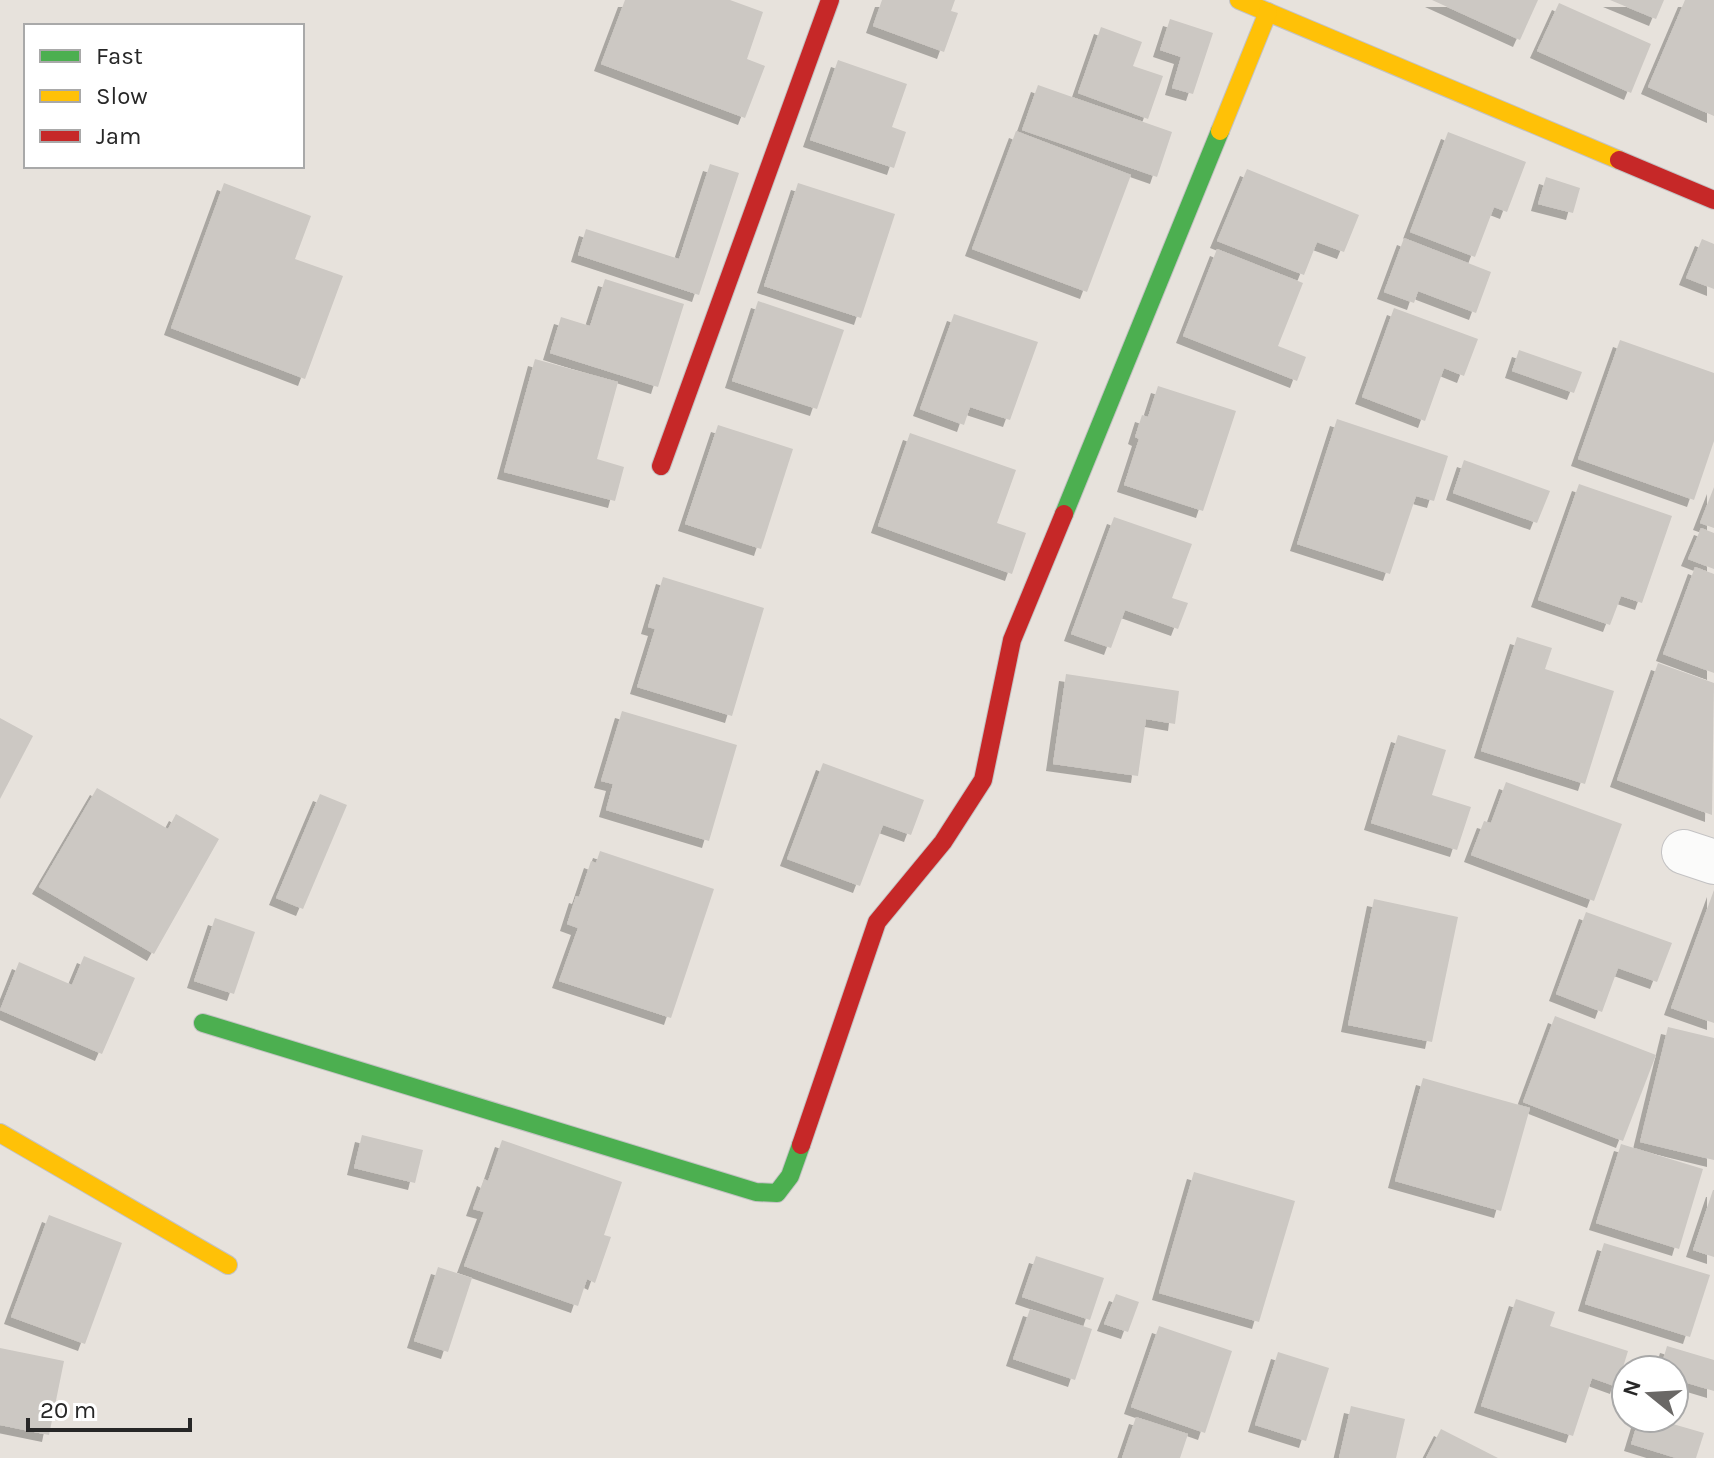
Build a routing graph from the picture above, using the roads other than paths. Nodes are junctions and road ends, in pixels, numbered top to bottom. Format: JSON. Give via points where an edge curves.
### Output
{"nodes":[{"id":1,"x":830,"y":0,"type":"edge"},
{"id":2,"x":1239,"y":0,"type":"edge"},
{"id":3,"x":1268,"y":12,"type":"junction"},
{"id":4,"x":1714,"y":200,"type":"edge"},
{"id":5,"x":661,"y":466,"type":"dead end"},
{"id":6,"x":203,"y":1023,"type":"dead end"},
{"id":7,"x":0,"y":1133,"type":"edge"},
{"id":8,"x":228,"y":1265,"type":"dead end"}],
"edges":[{"from":1,"to":5,"type":"street"},
{"from":2,"to":3,"type":"street"},
{"from":3,"to":4,"type":"street"},
{"from":3,"to":6,"type":"street","via":[[1012,640],[983,780],[943,842],[877,922],[790,1176],[777,1193],[756,1192]]},
{"from":7,"to":8,"type":"street"}]}
